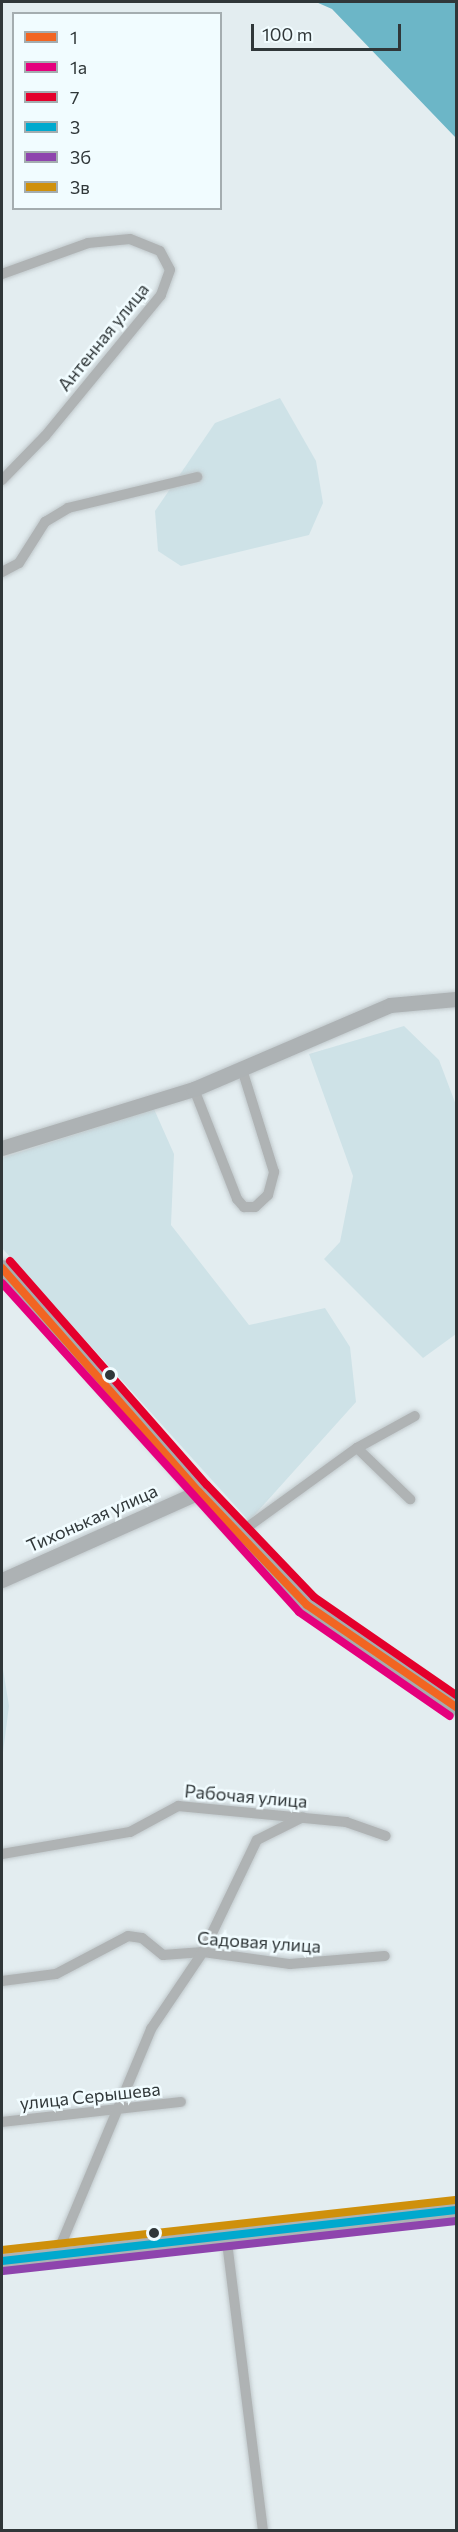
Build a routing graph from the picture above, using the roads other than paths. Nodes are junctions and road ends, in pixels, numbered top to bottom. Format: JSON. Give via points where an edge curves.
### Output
{"nodes":[{"id":1,"x":2,"y":274,"type":"edge"},
{"id":2,"x":197,"y":477,"type":"dead end"},
{"id":3,"x":2,"y":480,"type":"edge"},
{"id":4,"x":2,"y":572,"type":"edge"},
{"id":5,"x":456,"y":999,"type":"edge"},
{"id":6,"x":242,"y":1069,"type":"junction"},
{"id":7,"x":194,"y":1089,"type":"junction"},
{"id":8,"x":2,"y":1148,"type":"edge"},
{"id":9,"x":2,"y":1268,"type":"edge"},
{"id":10,"x":415,"y":1416,"type":"dead end"},
{"id":11,"x":357,"y":1448,"type":"junction"},
{"id":12,"x":199,"y":1492,"type":"junction"},
{"id":13,"x":410,"y":1499,"type":"dead end"},
{"id":14,"x":238,"y":1534,"type":"junction"},
{"id":15,"x":2,"y":1580,"type":"edge"},
{"id":16,"x":456,"y":1707,"type":"edge"},
{"id":17,"x":303,"y":1817,"type":"junction"},
{"id":18,"x":386,"y":1836,"type":"dead end"},
{"id":19,"x":2,"y":1854,"type":"edge"},
{"id":20,"x":203,"y":1952,"type":"junction"},
{"id":21,"x":385,"y":1956,"type":"dead end"},
{"id":22,"x":2,"y":1981,"type":"edge"},
{"id":23,"x":181,"y":2102,"type":"dead end"},
{"id":24,"x":113,"y":2109,"type":"junction"},
{"id":25,"x":2,"y":2122,"type":"edge"},
{"id":26,"x":456,"y":2210,"type":"edge"},
{"id":27,"x":226,"y":2234,"type":"junction"},
{"id":28,"x":57,"y":2254,"type":"junction"},
{"id":29,"x":2,"y":2261,"type":"edge"},
{"id":30,"x":265,"y":2530,"type":"edge"}],
"edges":[{"from":1,"to":3,"type":"street","name":"Антенная улица","via":[[87,243],[130,239],[160,251],[170,270],[161,295],[45,436]]},
{"from":2,"to":4,"type":"street","via":[[68,508],[45,522],[19,563]]},
{"from":5,"to":6,"type":"street","via":[[390,1005]]},
{"from":6,"to":7,"type":"street"},
{"from":6,"to":7,"type":"street","via":[[274,1172],[268,1195],[255,1207],[244,1207],[237,1199]]},
{"from":7,"to":8,"type":"street"},
{"from":9,"to":12,"type":"main road"},
{"from":10,"to":11,"type":"street"},
{"from":11,"to":13,"type":"street"},
{"from":11,"to":14,"type":"street"},
{"from":12,"to":14,"type":"main road"},
{"from":12,"to":15,"type":"street","name":"Тихонькая улица"},
{"from":14,"to":16,"type":"main road","via":[[307,1605]]},
{"from":17,"to":18,"type":"street","name":"Рабочая улица"},
{"from":17,"to":19,"type":"street","name":"Рабочая улица","via":[[178,1806],[130,1832]]},
{"from":17,"to":20,"type":"street","via":[[257,1840]]},
{"from":20,"to":21,"type":"street","name":"Садовая улица","via":[[290,1964]]},
{"from":20,"to":22,"type":"street","name":"Садовая улица","via":[[163,1955],[142,1938],[128,1936],[56,1974]]},
{"from":20,"to":24,"type":"street","via":[[176,1986]]},
{"from":23,"to":24,"type":"street","name":"улица Серышева"},
{"from":24,"to":25,"type":"street","name":"улица Серышева"},
{"from":24,"to":28,"type":"street"},
{"from":26,"to":27,"type":"street"},
{"from":27,"to":28,"type":"street"},
{"from":27,"to":30,"type":"street"},
{"from":28,"to":29,"type":"street"}]}
